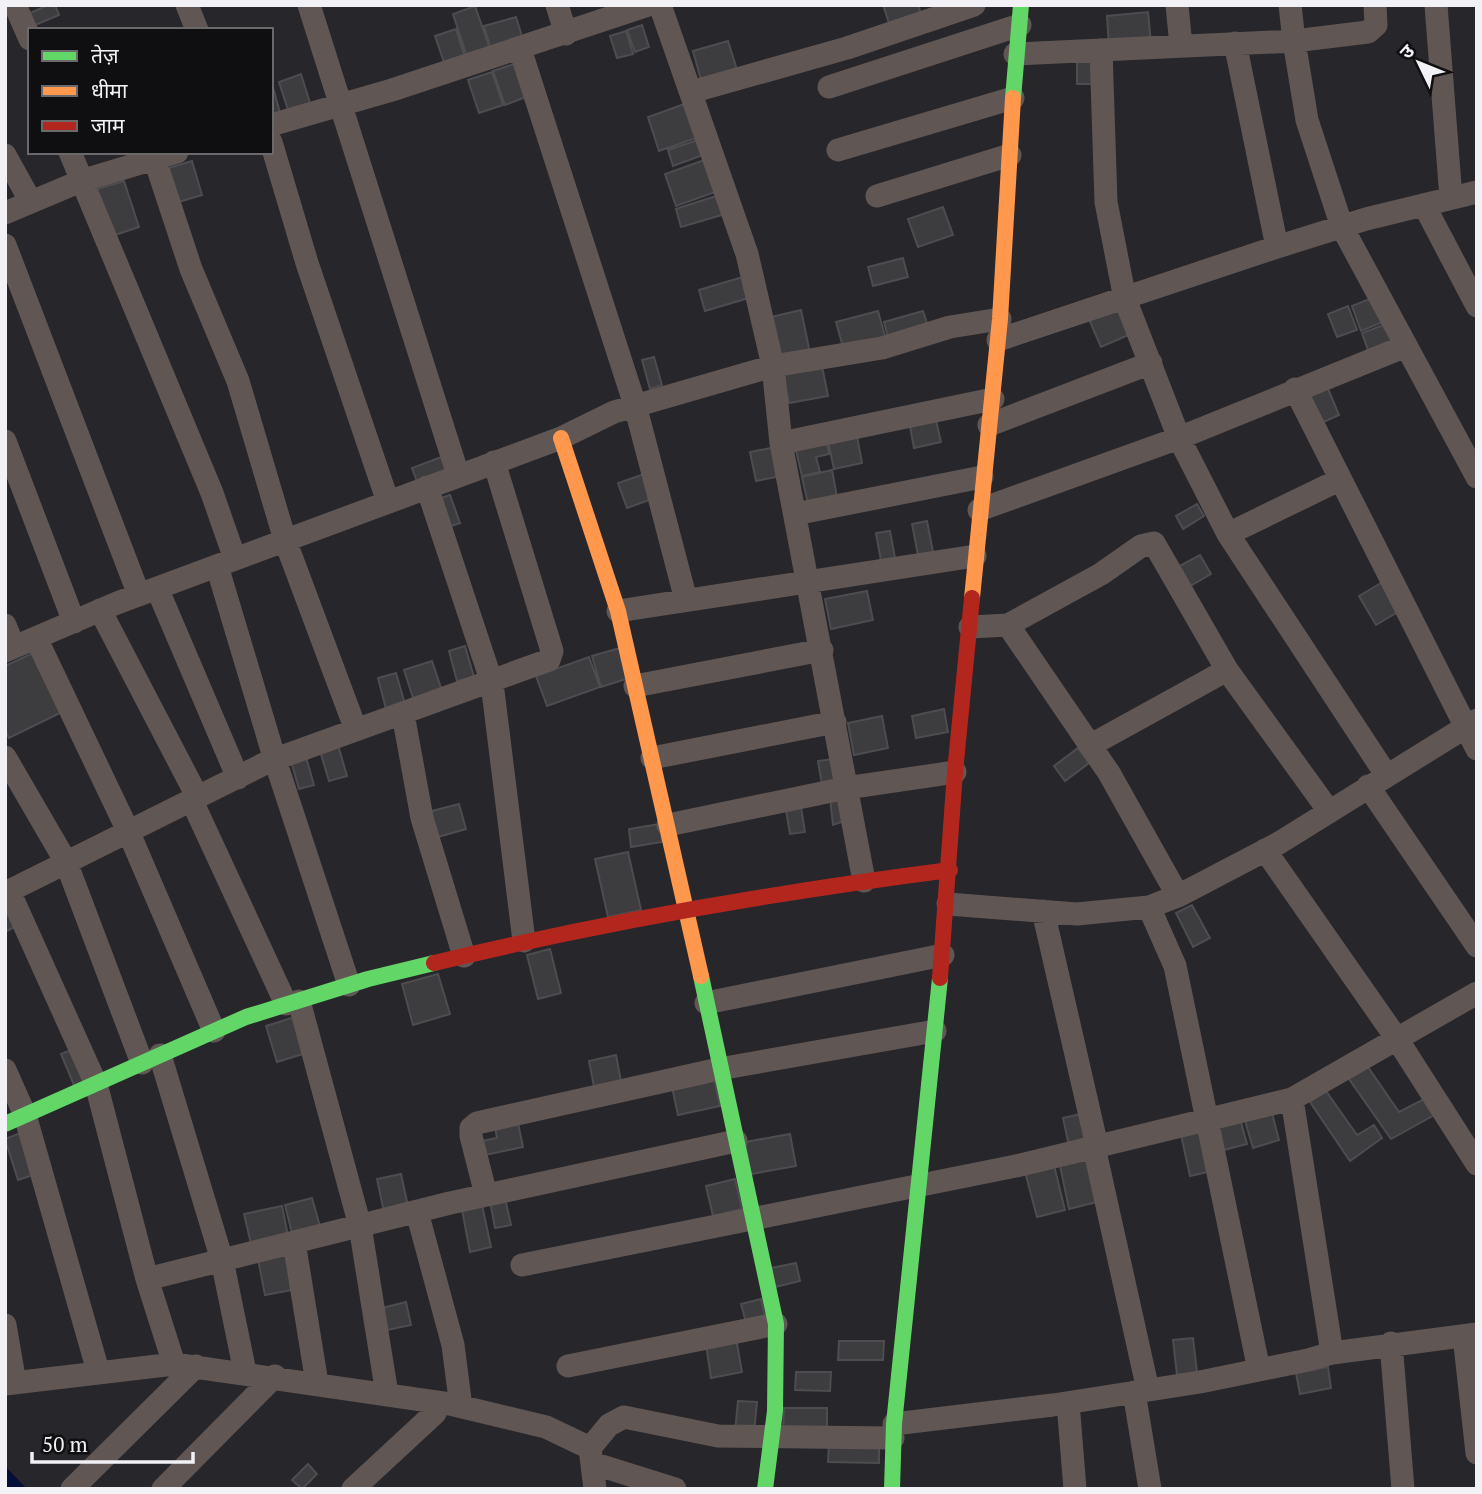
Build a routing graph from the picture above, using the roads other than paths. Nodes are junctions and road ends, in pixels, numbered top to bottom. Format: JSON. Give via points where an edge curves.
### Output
{"nodes":[{"id":1,"x":15,"y":5,"type":"edge"},
{"id":2,"x":187,"y":5,"type":"edge"},
{"id":3,"x":309,"y":5,"type":"edge"},
{"id":4,"x":557,"y":5,"type":"edge"},
{"id":5,"x":648,"y":5,"type":"edge"},
{"id":6,"x":660,"y":5,"type":"edge"},
{"id":7,"x":974,"y":5,"type":"edge"},
{"id":8,"x":1177,"y":5,"type":"edge"},
{"id":9,"x":1290,"y":5,"type":"edge"},
{"id":10,"x":1375,"y":5,"type":"edge"},
{"id":11,"x":1436,"y":5,"type":"edge"},
{"id":12,"x":1020,"y":15,"type":"edge"},
{"id":13,"x":196,"y":28,"type":"edge"},
{"id":14,"x":28,"y":34,"type":"edge"},
{"id":15,"x":566,"y":34,"type":"junction"},
{"id":16,"x":1294,"y":40,"type":"junction"},
{"id":17,"x":1235,"y":43,"type":"junction"},
{"id":18,"x":1181,"y":46,"type":"junction"},
{"id":19,"x":520,"y":49,"type":"junction"},
{"id":20,"x":1101,"y":50,"type":"junction"},
{"id":21,"x":1015,"y":54,"type":"junction"},
{"id":22,"x":829,"y":87,"type":"dead end"},
{"id":23,"x":691,"y":92,"type":"junction"},
{"id":24,"x":1013,"y":98,"type":"junction"},
{"id":25,"x":339,"y":106,"type":"junction"},
{"id":26,"x":273,"y":124,"type":"edge"},
{"id":27,"x":273,"y":149,"type":"edge"},
{"id":28,"x":838,"y":150,"type":"dead end"},
{"id":29,"x":71,"y":154,"type":"edge"},
{"id":30,"x":172,"y":154,"type":"edge"},
{"id":31,"x":5,"y":155,"type":"edge"},
{"id":32,"x":1010,"y":155,"type":"junction"},
{"id":33,"x":155,"y":160,"type":"junction"},
{"id":34,"x":81,"y":181,"type":"junction"},
{"id":35,"x":1477,"y":192,"type":"edge"},
{"id":36,"x":877,"y":196,"type":"dead end"},
{"id":37,"x":1451,"y":198,"type":"junction"},
{"id":38,"x":31,"y":202,"type":"junction"},
{"id":39,"x":1424,"y":205,"type":"junction"},
{"id":40,"x":5,"y":213,"type":"edge"},
{"id":41,"x":1342,"y":227,"type":"junction"},
{"id":42,"x":5,"y":245,"type":"edge"},
{"id":43,"x":1278,"y":247,"type":"junction"},
{"id":44,"x":1125,"y":299,"type":"junction"},
{"id":45,"x":1477,"y":306,"type":"edge"},
{"id":46,"x":999,"y":330,"type":"junction"},
{"id":47,"x":1406,"y":346,"type":"junction"},
{"id":48,"x":1151,"y":363,"type":"junction"},
{"id":49,"x":774,"y":366,"type":"junction"},
{"id":50,"x":1294,"y":389,"type":"junction"},
{"id":51,"x":993,"y":399,"type":"junction"},
{"id":52,"x":635,"y":405,"type":"junction"},
{"id":53,"x":989,"y":425,"type":"junction"},
{"id":54,"x":561,"y":438,"type":"junction"},
{"id":55,"x":1179,"y":438,"type":"junction"},
{"id":56,"x":5,"y":441,"type":"edge"},
{"id":57,"x":780,"y":443,"type":"junction"},
{"id":58,"x":494,"y":463,"type":"junction"},
{"id":59,"x":458,"y":475,"type":"junction"},
{"id":60,"x":982,"y":477,"type":"junction"},
{"id":61,"x":1477,"y":477,"type":"edge"},
{"id":62,"x":1339,"y":480,"type":"junction"},
{"id":63,"x":427,"y":487,"type":"junction"},
{"id":64,"x":388,"y":502,"type":"junction"},
{"id":65,"x":979,"y":510,"type":"junction"},
{"id":66,"x":795,"y":514,"type":"junction"},
{"id":67,"x":1228,"y":534,"type":"junction"},
{"id":68,"x":285,"y":540,"type":"junction"},
{"id":69,"x":975,"y":556,"type":"junction"},
{"id":70,"x":226,"y":562,"type":"junction"},
{"id":71,"x":808,"y":580,"type":"junction"},
{"id":72,"x":148,"y":592,"type":"junction"},
{"id":73,"x":686,"y":600,"type":"junction"},
{"id":74,"x":100,"y":610,"type":"junction"},
{"id":75,"x":618,"y":611,"type":"junction"},
{"id":76,"x":74,"y":621,"type":"junction"},
{"id":77,"x":5,"y":625,"type":"edge"},
{"id":78,"x":1008,"y":625,"type":"junction"},
{"id":79,"x":970,"y":627,"type":"junction"},
{"id":80,"x":36,"y":638,"type":"junction"},
{"id":81,"x":9,"y":649,"type":"edge"},
{"id":82,"x":822,"y":650,"type":"junction"},
{"id":83,"x":1227,"y":670,"type":"junction"},
{"id":84,"x":492,"y":683,"type":"junction"},
{"id":85,"x":635,"y":686,"type":"junction"},
{"id":86,"x":403,"y":714,"type":"junction"},
{"id":87,"x":835,"y":722,"type":"junction"},
{"id":88,"x":1470,"y":724,"type":"edge"},
{"id":89,"x":356,"y":730,"type":"junction"},
{"id":90,"x":1091,"y":745,"type":"junction"},
{"id":91,"x":1477,"y":749,"type":"edge"},
{"id":92,"x":5,"y":757,"type":"edge"},
{"id":93,"x":652,"y":758,"type":"junction"},
{"id":94,"x":275,"y":760,"type":"junction"},
{"id":95,"x":955,"y":772,"type":"junction"},
{"id":96,"x":237,"y":778,"type":"junction"},
{"id":97,"x":1378,"y":781,"type":"junction"},
{"id":98,"x":846,"y":788,"type":"junction"},
{"id":99,"x":195,"y":799,"type":"junction"},
{"id":100,"x":1329,"y":811,"type":"junction"},
{"id":101,"x":668,"y":825,"type":"junction"},
{"id":102,"x":128,"y":833,"type":"junction"},
{"id":103,"x":1265,"y":850,"type":"junction"},
{"id":104,"x":65,"y":862,"type":"junction"},
{"id":105,"x":950,"y":870,"type":"junction"},
{"id":106,"x":864,"y":881,"type":"junction"},
{"id":107,"x":7,"y":892,"type":"edge"},
{"id":108,"x":1178,"y":896,"type":"junction"},
{"id":109,"x":948,"y":904,"type":"junction"},
{"id":110,"x":1149,"y":908,"type":"junction"},
{"id":111,"x":688,"y":911,"type":"junction"},
{"id":112,"x":1043,"y":911,"type":"junction"},
{"id":113,"x":524,"y":941,"type":"junction"},
{"id":114,"x":1477,"y":946,"type":"edge"},
{"id":115,"x":943,"y":955,"type":"junction"},
{"id":116,"x":464,"y":956,"type":"junction"},
{"id":117,"x":349,"y":985,"type":"junction"},
{"id":118,"x":1477,"y":993,"type":"edge"},
{"id":119,"x":293,"y":1002,"type":"junction"},
{"id":120,"x":706,"y":1003,"type":"junction"},
{"id":121,"x":214,"y":1031,"type":"junction"},
{"id":122,"x":935,"y":1031,"type":"junction"},
{"id":123,"x":1398,"y":1040,"type":"junction"},
{"id":124,"x":151,"y":1059,"type":"junction"},
{"id":125,"x":719,"y":1069,"type":"junction"},
{"id":126,"x":5,"y":1070,"type":"edge"},
{"id":127,"x":96,"y":1084,"type":"junction"},
{"id":128,"x":1292,"y":1100,"type":"junction"},
{"id":129,"x":15,"y":1120,"type":"edge"},
{"id":130,"x":1207,"y":1120,"type":"junction"},
{"id":131,"x":736,"y":1141,"type":"junction"},
{"id":132,"x":1096,"y":1147,"type":"junction"},
{"id":133,"x":1477,"y":1164,"type":"edge"},
{"id":134,"x":920,"y":1185,"type":"junction"},
{"id":135,"x":486,"y":1195,"type":"junction"},
{"id":136,"x":417,"y":1212,"type":"junction"},
{"id":137,"x":753,"y":1217,"type":"junction"},
{"id":138,"x":360,"y":1226,"type":"junction"},
{"id":139,"x":294,"y":1242,"type":"junction"},
{"id":140,"x":222,"y":1260,"type":"junction"},
{"id":141,"x":522,"y":1265,"type":"dead end"},
{"id":142,"x":147,"y":1279,"type":"junction"},
{"id":143,"x":776,"y":1324,"type":"junction"},
{"id":144,"x":5,"y":1325,"type":"edge"},
{"id":145,"x":1470,"y":1335,"type":"edge"},
{"id":146,"x":1391,"y":1343,"type":"junction"},
{"id":147,"x":1332,"y":1353,"type":"junction"},
{"id":148,"x":185,"y":1365,"type":"junction"},
{"id":149,"x":568,"y":1366,"type":"dead end"},
{"id":150,"x":1259,"y":1370,"type":"junction"},
{"id":151,"x":99,"y":1371,"type":"junction"},
{"id":152,"x":245,"y":1372,"type":"junction"},
{"id":153,"x":275,"y":1376,"type":"junction"},
{"id":154,"x":317,"y":1382,"type":"junction"},
{"id":155,"x":10,"y":1383,"type":"edge"},
{"id":156,"x":1141,"y":1391,"type":"junction"},
{"id":157,"x":387,"y":1394,"type":"junction"},
{"id":158,"x":1068,"y":1403,"type":"junction"},
{"id":159,"x":461,"y":1407,"type":"junction"},
{"id":160,"x":435,"y":1413,"type":"dead end"},
{"id":161,"x":894,"y":1431,"type":"junction"},
{"id":162,"x":771,"y":1436,"type":"junction"},
{"id":163,"x":1477,"y":1453,"type":"edge"},
{"id":164,"x":591,"y":1474,"type":"edge"},
{"id":165,"x":72,"y":1489,"type":"edge"},
{"id":166,"x":163,"y":1489,"type":"edge"},
{"id":167,"x":353,"y":1489,"type":"edge"},
{"id":168,"x":675,"y":1489,"type":"edge"},
{"id":169,"x":765,"y":1489,"type":"edge"},
{"id":170,"x":892,"y":1489,"type":"edge"},
{"id":171,"x":1075,"y":1489,"type":"edge"},
{"id":172,"x":1150,"y":1489,"type":"edge"},
{"id":173,"x":1403,"y":1489,"type":"edge"}],
"edges":[{"from":1,"to":14,"type":"street"},
{"from":2,"to":13,"type":"street"},
{"from":3,"to":25,"type":"street"},
{"from":4,"to":15,"type":"street"},
{"from":5,"to":15,"type":"street"},
{"from":6,"to":23,"type":"street"},
{"from":7,"to":23,"type":"street","via":[[847,48]]},
{"from":8,"to":18,"type":"street"},
{"from":9,"to":16,"type":"street"},
{"from":10,"to":16,"type":"street","via":[[1376,25],[1368,32]]},
{"from":11,"to":37,"type":"street"},
{"from":12,"to":21,"type":"street"},
{"from":12,"to":22,"type":"street"},
{"from":15,"to":19,"type":"street"},
{"from":16,"to":17,"type":"street"},
{"from":16,"to":41,"type":"street","via":[[1307,120]]},
{"from":17,"to":18,"type":"street"},
{"from":17,"to":43,"type":"street"},
{"from":18,"to":20,"type":"street"},
{"from":19,"to":25,"type":"street"},
{"from":19,"to":52,"type":"street"},
{"from":20,"to":21,"type":"street"},
{"from":20,"to":44,"type":"street","via":[[1106,202]]},
{"from":21,"to":24,"type":"street"},
{"from":23,"to":49,"type":"street","via":[[747,254]]},
{"from":24,"to":28,"type":"street"},
{"from":24,"to":32,"type":"street"},
{"from":25,"to":26,"type":"street"},
{"from":25,"to":59,"type":"street"},
{"from":27,"to":64,"type":"street"},
{"from":29,"to":34,"type":"street"},
{"from":30,"to":33,"type":"street"},
{"from":31,"to":38,"type":"street"},
{"from":32,"to":36,"type":"street"},
{"from":32,"to":46,"type":"street"},
{"from":33,"to":34,"type":"street"},
{"from":33,"to":68,"type":"street","via":[[191,269],[238,382]]},
{"from":34,"to":38,"type":"street"},
{"from":34,"to":70,"type":"street","via":[[212,493]]},
{"from":35,"to":37,"type":"street"},
{"from":37,"to":39,"type":"street"},
{"from":38,"to":40,"type":"street"},
{"from":39,"to":41,"type":"street"},
{"from":39,"to":45,"type":"street"},
{"from":41,"to":43,"type":"street"},
{"from":41,"to":47,"type":"street"},
{"from":42,"to":72,"type":"street"},
{"from":43,"to":44,"type":"street"},
{"from":44,"to":46,"type":"street"},
{"from":44,"to":48,"type":"street"},
{"from":46,"to":49,"type":"street","via":[[950,327],[882,348]]},
{"from":46,"to":51,"type":"street"},
{"from":47,"to":50,"type":"street"},
{"from":47,"to":61,"type":"street"},
{"from":48,"to":53,"type":"street"},
{"from":48,"to":55,"type":"street"},
{"from":49,"to":52,"type":"street"},
{"from":49,"to":57,"type":"street"},
{"from":50,"to":55,"type":"street"},
{"from":50,"to":62,"type":"street"},
{"from":51,"to":53,"type":"street"},
{"from":51,"to":57,"type":"street"},
{"from":52,"to":54,"type":"street"},
{"from":52,"to":73,"type":"street"},
{"from":53,"to":60,"type":"street"},
{"from":54,"to":58,"type":"street"},
{"from":54,"to":75,"type":"street"},
{"from":55,"to":65,"type":"street"},
{"from":55,"to":67,"type":"street"},
{"from":56,"to":76,"type":"street"},
{"from":57,"to":66,"type":"street"},
{"from":58,"to":59,"type":"street"},
{"from":58,"to":84,"type":"street","via":[[552,651],[549,660]]},
{"from":59,"to":63,"type":"street"},
{"from":60,"to":65,"type":"street"},
{"from":60,"to":66,"type":"street"},
{"from":62,"to":67,"type":"street"},
{"from":62,"to":88,"type":"street"},
{"from":63,"to":64,"type":"street"},
{"from":63,"to":84,"type":"street"},
{"from":64,"to":68,"type":"street"},
{"from":65,"to":69,"type":"street"},
{"from":66,"to":71,"type":"street"},
{"from":67,"to":97,"type":"street"},
{"from":68,"to":70,"type":"street"},
{"from":68,"to":89,"type":"street"},
{"from":69,"to":71,"type":"street"},
{"from":69,"to":79,"type":"street"},
{"from":70,"to":72,"type":"street"},
{"from":70,"to":94,"type":"street"},
{"from":71,"to":73,"type":"street"},
{"from":71,"to":82,"type":"street"},
{"from":72,"to":74,"type":"street"},
{"from":72,"to":96,"type":"street"},
{"from":73,"to":75,"type":"street"},
{"from":74,"to":76,"type":"street"},
{"from":74,"to":99,"type":"street"},
{"from":75,"to":85,"type":"street"},
{"from":76,"to":80,"type":"street"},
{"from":77,"to":81,"type":"street"},
{"from":78,"to":79,"type":"street"},
{"from":78,"to":83,"type":"street","via":[[1150,542],[1157,545]]},
{"from":78,"to":90,"type":"street"},
{"from":79,"to":95,"type":"street"},
{"from":80,"to":81,"type":"street"},
{"from":80,"to":102,"type":"street"},
{"from":82,"to":85,"type":"street"},
{"from":82,"to":87,"type":"street"},
{"from":83,"to":90,"type":"street"},
{"from":83,"to":100,"type":"street"},
{"from":84,"to":86,"type":"street"},
{"from":84,"to":113,"type":"street"},
{"from":85,"to":93,"type":"street"},
{"from":86,"to":89,"type":"street"},
{"from":86,"to":116,"type":"street","via":[[422,818]]},
{"from":87,"to":93,"type":"street"},
{"from":87,"to":98,"type":"street"},
{"from":88,"to":91,"type":"street"},
{"from":88,"to":97,"type":"street"},
{"from":89,"to":94,"type":"street"},
{"from":90,"to":108,"type":"street"},
{"from":92,"to":104,"type":"street"},
{"from":93,"to":101,"type":"street"},
{"from":94,"to":96,"type":"street"},
{"from":94,"to":117,"type":"street"},
{"from":95,"to":98,"type":"street"},
{"from":95,"to":105,"type":"street"},
{"from":96,"to":99,"type":"street"},
{"from":97,"to":100,"type":"street"},
{"from":97,"to":114,"type":"street"},
{"from":98,"to":101,"type":"street"},
{"from":98,"to":106,"type":"street"},
{"from":99,"to":102,"type":"street"},
{"from":99,"to":119,"type":"street"},
{"from":100,"to":103,"type":"street"},
{"from":101,"to":111,"type":"street"},
{"from":102,"to":104,"type":"street"},
{"from":102,"to":121,"type":"street"},
{"from":103,"to":108,"type":"street"},
{"from":103,"to":123,"type":"street"},
{"from":104,"to":107,"type":"street"},
{"from":104,"to":124,"type":"street"},
{"from":105,"to":106,"type":"street"},
{"from":105,"to":109,"type":"street"},
{"from":106,"to":111,"type":"street"},
{"from":107,"to":127,"type":"street"},
{"from":108,"to":110,"type":"street"},
{"from":109,"to":112,"type":"street"},
{"from":109,"to":115,"type":"street"},
{"from":110,"to":112,"type":"street","via":[[1077,914]]},
{"from":110,"to":130,"type":"street","via":[[1175,966]]},
{"from":111,"to":113,"type":"street"},
{"from":111,"to":120,"type":"street"},
{"from":112,"to":132,"type":"street"},
{"from":113,"to":116,"type":"street"},
{"from":115,"to":120,"type":"street"},
{"from":115,"to":122,"type":"street"},
{"from":116,"to":117,"type":"street"},
{"from":117,"to":119,"type":"street"},
{"from":118,"to":123,"type":"street"},
{"from":119,"to":121,"type":"street"},
{"from":119,"to":138,"type":"street"},
{"from":120,"to":125,"type":"street"},
{"from":121,"to":124,"type":"street"},
{"from":122,"to":125,"type":"street"},
{"from":122,"to":134,"type":"street"},
{"from":123,"to":128,"type":"street"},
{"from":123,"to":133,"type":"street"},
{"from":124,"to":127,"type":"street"},
{"from":124,"to":140,"type":"street"},
{"from":125,"to":131,"type":"street"},
{"from":125,"to":135,"type":"street","via":[[477,1123],[471,1136]]},
{"from":126,"to":129,"type":"street"},
{"from":127,"to":129,"type":"street"},
{"from":127,"to":142,"type":"street"},
{"from":128,"to":130,"type":"street"},
{"from":128,"to":147,"type":"street"},
{"from":129,"to":151,"type":"street"},
{"from":130,"to":132,"type":"street"},
{"from":130,"to":150,"type":"street"},
{"from":131,"to":135,"type":"street"},
{"from":131,"to":137,"type":"street"},
{"from":132,"to":134,"type":"street"},
{"from":132,"to":156,"type":"street"},
{"from":134,"to":137,"type":"street"},
{"from":134,"to":161,"type":"street"},
{"from":135,"to":136,"type":"street"},
{"from":136,"to":138,"type":"street"},
{"from":136,"to":159,"type":"street","via":[[453,1345]]},
{"from":137,"to":141,"type":"street"},
{"from":137,"to":143,"type":"street"},
{"from":138,"to":139,"type":"street"},
{"from":138,"to":157,"type":"street"},
{"from":139,"to":140,"type":"street"},
{"from":139,"to":154,"type":"street"},
{"from":140,"to":142,"type":"street"},
{"from":140,"to":152,"type":"street"},
{"from":142,"to":148,"type":"street"},
{"from":143,"to":149,"type":"street"},
{"from":143,"to":162,"type":"street"},
{"from":144,"to":155,"type":"street"},
{"from":145,"to":146,"type":"street"},
{"from":145,"to":163,"type":"street"},
{"from":146,"to":147,"type":"street"},
{"from":146,"to":173,"type":"street"},
{"from":147,"to":150,"type":"street"},
{"from":148,"to":151,"type":"street"},
{"from":148,"to":152,"type":"street"},
{"from":148,"to":165,"type":"street"},
{"from":150,"to":156,"type":"street"},
{"from":151,"to":155,"type":"street"},
{"from":152,"to":153,"type":"street"},
{"from":153,"to":154,"type":"street"},
{"from":153,"to":166,"type":"street"},
{"from":154,"to":157,"type":"street"},
{"from":156,"to":158,"type":"street"},
{"from":156,"to":172,"type":"street"},
{"from":157,"to":159,"type":"street"},
{"from":158,"to":161,"type":"street"},
{"from":158,"to":171,"type":"street"},
{"from":159,"to":164,"type":"street","via":[[546,1427]]},
{"from":160,"to":167,"type":"street"},
{"from":161,"to":162,"type":"street"},
{"from":161,"to":170,"type":"street"},
{"from":162,"to":164,"type":"street","via":[[718,1436],[624,1417],[609,1426]]},
{"from":162,"to":169,"type":"street"},
{"from":164,"to":168,"type":"street"}]}
